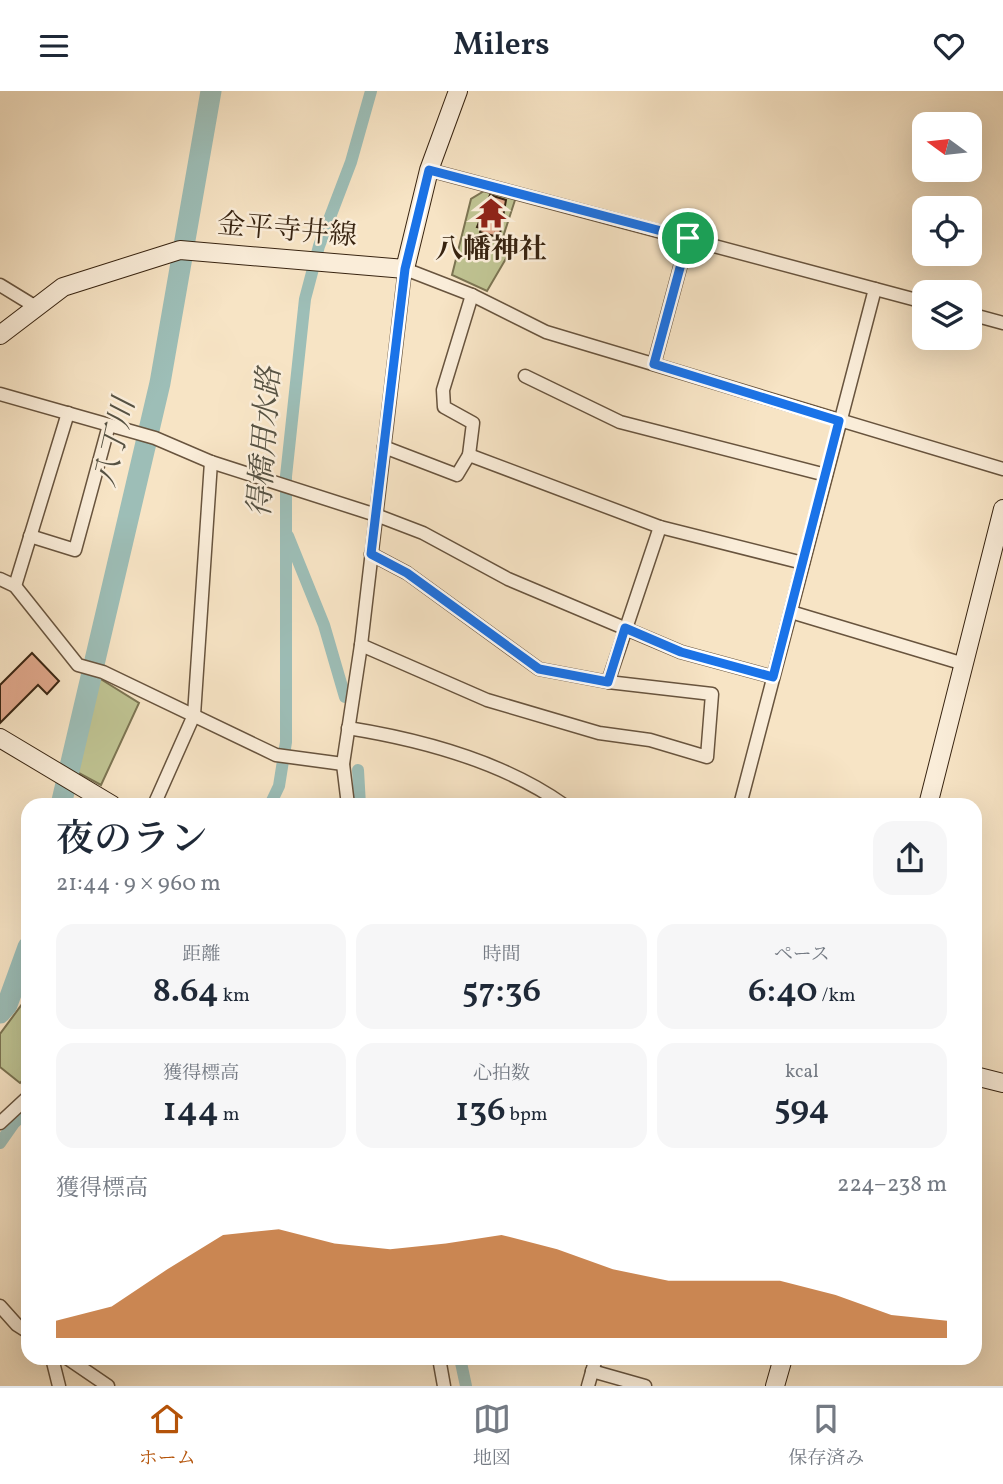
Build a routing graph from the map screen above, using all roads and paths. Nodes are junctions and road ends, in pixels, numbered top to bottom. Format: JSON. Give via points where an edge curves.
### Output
{"nodes":[{"id":1,"x":458,"y":91,"type":"edge"},
{"id":2,"x":429,"y":170,"type":"junction"},
{"id":3,"x":688,"y":238,"type":"junction"},
{"id":4,"x":405,"y":269,"type":"junction"},
{"id":5,"x":0,"y":285,"type":"edge"},
{"id":6,"x":875,"y":289,"type":"junction"},
{"id":7,"x":472,"y":295,"type":"junction"},
{"id":8,"x":912,"y":299,"type":"edge"},
{"id":9,"x":36,"y":307,"type":"junction"},
{"id":10,"x":982,"y":317,"type":"edge"},
{"id":11,"x":1003,"y":323,"type":"edge"},
{"id":12,"x":0,"y":335,"type":"edge"},
{"id":13,"x":654,"y":364,"type":"junction"},
{"id":14,"x":525,"y":376,"type":"dead end"},
{"id":15,"x":0,"y":394,"type":"edge"},
{"id":16,"x":68,"y":413,"type":"junction"},
{"id":17,"x":839,"y":421,"type":"junction"},
{"id":18,"x":109,"y":425,"type":"junction"},
{"id":19,"x":384,"y":447,"type":"junction"},
{"id":20,"x":470,"y":455,"type":"junction"},
{"id":21,"x":211,"y":462,"type":"junction"},
{"id":22,"x":1003,"y":469,"type":"edge"},
{"id":23,"x":825,"y":475,"type":"junction"},
{"id":24,"x":1003,"y":509,"type":"edge"},
{"id":25,"x":376,"y":515,"type":"junction"},
{"id":26,"x":660,"y":527,"type":"junction"},
{"id":27,"x":30,"y":536,"type":"junction"},
{"id":28,"x":371,"y":554,"type":"junction"},
{"id":29,"x":803,"y":563,"type":"junction"},
{"id":30,"x":0,"y":579,"type":"edge"},
{"id":31,"x":15,"y":586,"type":"junction"},
{"id":32,"x":791,"y":612,"type":"junction"},
{"id":33,"x":625,"y":628,"type":"junction"},
{"id":34,"x":361,"y":645,"type":"junction"},
{"id":35,"x":964,"y":664,"type":"junction"},
{"id":36,"x":773,"y":677,"type":"junction"},
{"id":37,"x":608,"y":682,"type":"junction"},
{"id":38,"x":194,"y":715,"type":"junction"},
{"id":39,"x":348,"y":728,"type":"junction"},
{"id":40,"x":0,"y":738,"type":"edge"},
{"id":41,"x":343,"y":764,"type":"junction"},
{"id":42,"x":101,"y":798,"type":"edge"},
{"id":43,"x":157,"y":798,"type":"edge"},
{"id":44,"x":347,"y":798,"type":"edge"},
{"id":45,"x":554,"y":798,"type":"edge"},
{"id":46,"x":742,"y":798,"type":"edge"},
{"id":47,"x":930,"y":798,"type":"edge"},
{"id":48,"x":982,"y":1078,"type":"edge"},
{"id":49,"x":1003,"y":1083,"type":"edge"},
{"id":50,"x":21,"y":1104,"type":"edge"},
{"id":51,"x":0,"y":1123,"type":"edge"},
{"id":52,"x":0,"y":1306,"type":"edge"},
{"id":53,"x":21,"y":1328,"type":"edge"},
{"id":54,"x":54,"y":1365,"type":"edge"},
{"id":55,"x":77,"y":1365,"type":"edge"},
{"id":56,"x":440,"y":1365,"type":"edge"},
{"id":57,"x":594,"y":1365,"type":"edge"},
{"id":58,"x":781,"y":1365,"type":"edge"},
{"id":59,"x":592,"y":1371,"type":"junction"},
{"id":60,"x":59,"y":1386,"type":"edge"},
{"id":61,"x":108,"y":1386,"type":"edge"},
{"id":62,"x":444,"y":1386,"type":"edge"},
{"id":63,"x":589,"y":1386,"type":"edge"},
{"id":64,"x":645,"y":1386,"type":"edge"},
{"id":65,"x":775,"y":1386,"type":"edge"}],
"edges":[{"from":1,"to":2,"type":"main road"},
{"from":2,"to":3,"type":"street"},
{"from":2,"to":4,"type":"main road"},
{"from":3,"to":6,"type":"street"},
{"from":3,"to":13,"type":"street"},
{"from":4,"to":7,"type":"street"},
{"from":4,"to":9,"type":"main road","name":"金平寺井線","via":[[180,250],[63,287]]},
{"from":4,"to":19,"type":"street"},
{"from":5,"to":9,"type":"street"},
{"from":6,"to":8,"type":"street"},
{"from":6,"to":17,"type":"street"},
{"from":7,"to":13,"type":"street","via":[[546,332]]},
{"from":7,"to":20,"type":"street","via":[[443,390],[444,407],[472,423]]},
{"from":9,"to":12,"type":"main road","name":"金平寺井線"},
{"from":10,"to":11,"type":"street"},
{"from":13,"to":17,"type":"street"},
{"from":14,"to":23,"type":"street","via":[[620,422]]},
{"from":15,"to":16,"type":"street"},
{"from":16,"to":18,"type":"street"},
{"from":16,"to":27,"type":"street"},
{"from":17,"to":22,"type":"street"},
{"from":17,"to":23,"type":"street"},
{"from":18,"to":21,"type":"street"},
{"from":18,"to":27,"type":"street","via":[[75,550]]},
{"from":19,"to":20,"type":"street","via":[[457,475]]},
{"from":19,"to":25,"type":"street"},
{"from":20,"to":26,"type":"street"},
{"from":21,"to":25,"type":"street"},
{"from":21,"to":38,"type":"street"},
{"from":23,"to":29,"type":"street"},
{"from":24,"to":35,"type":"main road"},
{"from":25,"to":28,"type":"street"},
{"from":25,"to":33,"type":"street","via":[[423,533],[508,579]]},
{"from":26,"to":29,"type":"street"},
{"from":26,"to":33,"type":"street"},
{"from":27,"to":31,"type":"street"},
{"from":28,"to":34,"type":"street"},
{"from":28,"to":37,"type":"street","via":[[407,573],[539,669]]},
{"from":29,"to":32,"type":"street"},
{"from":30,"to":31,"type":"street"},
{"from":31,"to":38,"type":"street","via":[[78,665]]},
{"from":32,"to":35,"type":"street"},
{"from":32,"to":36,"type":"street"},
{"from":33,"to":36,"type":"street","via":[[681,652]]},
{"from":33,"to":37,"type":"street"},
{"from":34,"to":37,"type":"street","via":[[487,700],[599,733],[650,740],[707,757],[712,694]]},
{"from":34,"to":39,"type":"street"},
{"from":35,"to":47,"type":"main road"},
{"from":36,"to":46,"type":"street"},
{"from":38,"to":41,"type":"street","via":[[276,755]]},
{"from":38,"to":43,"type":"street"},
{"from":39,"to":41,"type":"street"},
{"from":39,"to":45,"type":"street","via":[[388,734],[502,770]]},
{"from":40,"to":42,"type":"main road"},
{"from":41,"to":44,"type":"street"},
{"from":48,"to":49,"type":"main road"},
{"from":50,"to":51,"type":"street"},
{"from":52,"to":53,"type":"street"},
{"from":54,"to":60,"type":"street"},
{"from":55,"to":61,"type":"street"},
{"from":56,"to":62,"type":"street"},
{"from":57,"to":59,"type":"street"},
{"from":58,"to":65,"type":"main road"},
{"from":59,"to":63,"type":"street"},
{"from":59,"to":64,"type":"street"}]}
